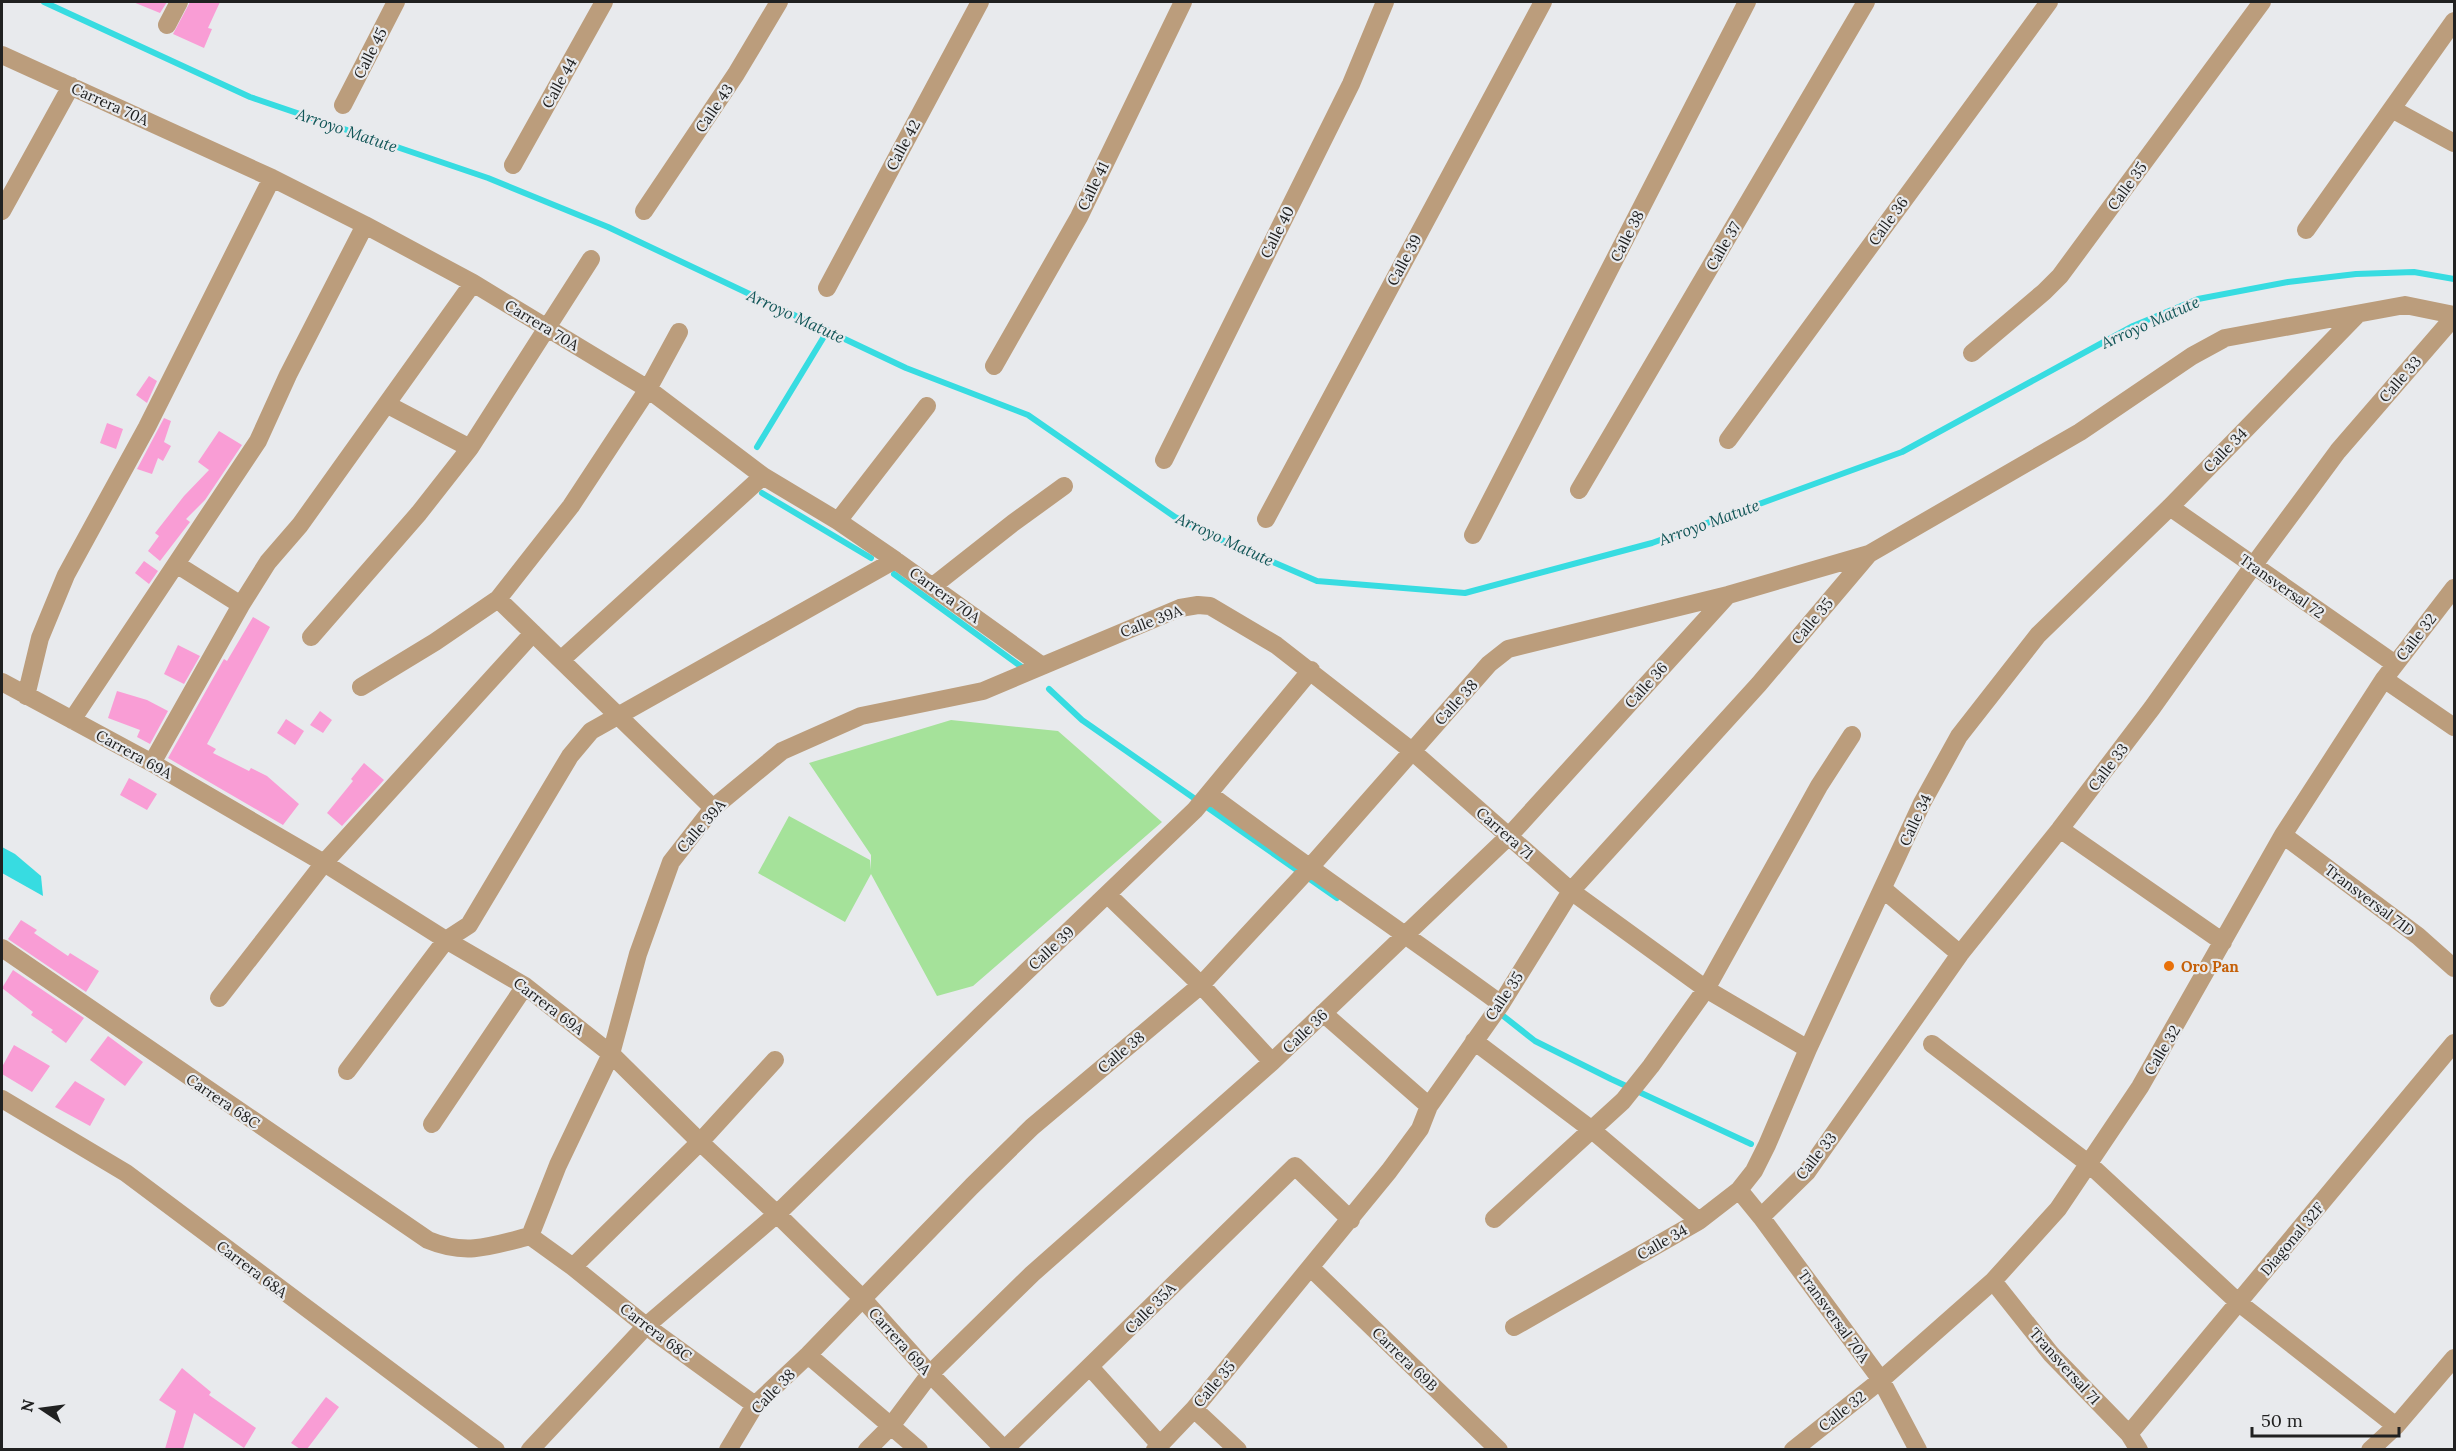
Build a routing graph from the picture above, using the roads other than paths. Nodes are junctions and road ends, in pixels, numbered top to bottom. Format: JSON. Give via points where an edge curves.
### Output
{"nodes":[{"id":1,"x":179,"y":2,"type":"edge"},
{"id":2,"x":396,"y":2,"type":"edge"},
{"id":3,"x":604,"y":2,"type":"edge"},
{"id":4,"x":779,"y":2,"type":"edge"},
{"id":5,"x":980,"y":2,"type":"edge"},
{"id":6,"x":1183,"y":2,"type":"edge"},
{"id":7,"x":1385,"y":2,"type":"edge"},
{"id":8,"x":1543,"y":2,"type":"edge"},
{"id":9,"x":1747,"y":2,"type":"edge"},
{"id":10,"x":1866,"y":2,"type":"edge"},
{"id":11,"x":2049,"y":2,"type":"edge"},
{"id":12,"x":2262,"y":2,"type":"edge"},
{"id":13,"x":2454,"y":21,"type":"edge"},
{"id":14,"x":167,"y":25,"type":"dead end"},
{"id":15,"x":2,"y":55,"type":"edge"},
{"id":16,"x":71,"y":86,"type":"junction"},
{"id":17,"x":343,"y":105,"type":"dead end"},
{"id":18,"x":2392,"y":109,"type":"junction"},
{"id":19,"x":2454,"y":143,"type":"edge"},
{"id":20,"x":513,"y":165,"type":"dead end"},
{"id":21,"x":272,"y":178,"type":"junction"},
{"id":22,"x":2,"y":211,"type":"edge"},
{"id":23,"x":644,"y":211,"type":"dead end"},
{"id":24,"x":365,"y":225,"type":"junction"},
{"id":25,"x":2306,"y":230,"type":"dead end"},
{"id":26,"x":591,"y":259,"type":"dead end"},
{"id":27,"x":473,"y":283,"type":"junction"},
{"id":28,"x":827,"y":288,"type":"dead end"},
{"id":29,"x":2357,"y":315,"type":"junction"},
{"id":30,"x":2454,"y":316,"type":"edge"},
{"id":31,"x":548,"y":328,"type":"junction"},
{"id":32,"x":679,"y":332,"type":"dead end"},
{"id":33,"x":1972,"y":353,"type":"dead end"},
{"id":34,"x":994,"y":366,"type":"dead end"},
{"id":35,"x":648,"y":390,"type":"junction"},
{"id":36,"x":388,"y":405,"type":"junction"},
{"id":37,"x":927,"y":406,"type":"dead end"},
{"id":38,"x":1728,"y":440,"type":"dead end"},
{"id":39,"x":470,"y":448,"type":"junction"},
{"id":40,"x":1164,"y":460,"type":"dead end"},
{"id":41,"x":763,"y":476,"type":"junction"},
{"id":42,"x":1064,"y":486,"type":"dead end"},
{"id":43,"x":1579,"y":490,"type":"dead end"},
{"id":44,"x":2170,"y":507,"type":"junction"},
{"id":45,"x":1266,"y":519,"type":"dead end"},
{"id":46,"x":838,"y":521,"type":"junction"},
{"id":47,"x":1473,"y":536,"type":"dead end"},
{"id":48,"x":1869,"y":554,"type":"junction"},
{"id":49,"x":895,"y":560,"type":"junction"},
{"id":50,"x":176,"y":564,"type":"junction"},
{"id":51,"x":2253,"y":566,"type":"junction"},
{"id":52,"x":933,"y":586,"type":"junction"},
{"id":53,"x":2454,"y":588,"type":"edge"},
{"id":54,"x":1728,"y":595,"type":"junction"},
{"id":55,"x":498,"y":599,"type":"junction"},
{"id":56,"x":241,"y":605,"type":"junction"},
{"id":57,"x":1210,"y":606,"type":"joint"},
{"id":58,"x":532,"y":633,"type":"junction"},
{"id":59,"x":311,"y":637,"type":"dead end"},
{"id":60,"x":562,"y":659,"type":"junction"},
{"id":61,"x":2396,"y":664,"type":"junction"},
{"id":62,"x":1041,"y":665,"type":"junction"},
{"id":63,"x":1311,"y":670,"type":"junction"},
{"id":64,"x":2384,"y":679,"type":"junction"},
{"id":65,"x":2,"y":682,"type":"edge"},
{"id":66,"x":361,"y":687,"type":"dead end"},
{"id":67,"x":26,"y":696,"type":"junction"},
{"id":68,"x":620,"y":716,"type":"junction"},
{"id":69,"x":72,"y":720,"type":"junction"},
{"id":70,"x":2454,"y":727,"type":"edge"},
{"id":71,"x":1852,"y":735,"type":"dead end"},
{"id":72,"x":1412,"y":751,"type":"junction"},
{"id":73,"x":152,"y":763,"type":"junction"},
{"id":74,"x":1203,"y":801,"type":"junction"},
{"id":75,"x":713,"y":808,"type":"junction"},
{"id":76,"x":2061,"y":829,"type":"junction"},
{"id":77,"x":2283,"y":835,"type":"junction"},
{"id":78,"x":1509,"y":836,"type":"junction"},
{"id":79,"x":324,"y":863,"type":"junction"},
{"id":80,"x":1303,"y":874,"type":"junction"},
{"id":81,"x":1883,"y":889,"type":"junction"},
{"id":82,"x":1571,"y":891,"type":"junction"},
{"id":83,"x":1108,"y":895,"type":"junction"},
{"id":84,"x":446,"y":940,"type":"junction"},
{"id":85,"x":1401,"y":940,"type":"junction"},
{"id":86,"x":2223,"y":942,"type":"junction"},
{"id":87,"x":2,"y":948,"type":"edge"},
{"id":88,"x":1960,"y":954,"type":"junction"},
{"id":89,"x":2454,"y":968,"type":"edge"},
{"id":90,"x":1201,"y":985,"type":"junction"},
{"id":91,"x":525,"y":986,"type":"junction"},
{"id":92,"x":1706,"y":989,"type":"junction"},
{"id":93,"x":219,"y":998,"type":"dead end"},
{"id":94,"x":1496,"y":1009,"type":"junction"},
{"id":95,"x":1323,"y":1013,"type":"junction"},
{"id":96,"x":1473,"y":1041,"type":"junction"},
{"id":97,"x":2454,"y":1043,"type":"edge"},
{"id":98,"x":1932,"y":1044,"type":"dead end"},
{"id":99,"x":1808,"y":1049,"type":"junction"},
{"id":100,"x":611,"y":1054,"type":"junction"},
{"id":101,"x":775,"y":1060,"type":"dead end"},
{"id":102,"x":1272,"y":1062,"type":"junction"},
{"id":103,"x":347,"y":1071,"type":"dead end"},
{"id":104,"x":2,"y":1099,"type":"edge"},
{"id":105,"x":1429,"y":1106,"type":"junction"},
{"id":106,"x":432,"y":1124,"type":"dead end"},
{"id":107,"x":1592,"y":1130,"type":"junction"},
{"id":108,"x":700,"y":1142,"type":"junction"},
{"id":109,"x":2089,"y":1164,"type":"junction"},
{"id":110,"x":1739,"y":1190,"type":"junction"},
{"id":111,"x":777,"y":1214,"type":"junction"},
{"id":112,"x":1761,"y":1216,"type":"junction"},
{"id":113,"x":1494,"y":1219,"type":"dead end"},
{"id":114,"x":1351,"y":1220,"type":"junction"},
{"id":115,"x":1699,"y":1221,"type":"junction"},
{"id":116,"x":530,"y":1236,"type":"junction"},
{"id":117,"x":573,"y":1267,"type":"junction"},
{"id":118,"x":1311,"y":1269,"type":"junction"},
{"id":119,"x":1993,"y":1281,"type":"junction"},
{"id":120,"x":861,"y":1298,"type":"junction"},
{"id":121,"x":2239,"y":1303,"type":"junction"},
{"id":122,"x":646,"y":1326,"type":"junction"},
{"id":123,"x":1514,"y":1327,"type":"dead end"},
{"id":124,"x":808,"y":1355,"type":"junction"},
{"id":125,"x":2454,"y":1358,"type":"edge"},
{"id":126,"x":1090,"y":1367,"type":"junction"},
{"id":127,"x":930,"y":1374,"type":"junction"},
{"id":128,"x":1881,"y":1380,"type":"junction"},
{"id":129,"x":2454,"y":1381,"type":"edge"},
{"id":130,"x":2427,"y":1391,"type":"junction"},
{"id":131,"x":755,"y":1405,"type":"junction"},
{"id":132,"x":1194,"y":1408,"type":"junction"},
{"id":133,"x":891,"y":1426,"type":"junction"},
{"id":134,"x":2396,"y":1426,"type":"junction"},
{"id":135,"x":2134,"y":1442,"type":"edge"},
{"id":136,"x":1157,"y":1447,"type":"edge"},
{"id":137,"x":496,"y":1449,"type":"edge"},
{"id":138,"x":530,"y":1449,"type":"edge"},
{"id":139,"x":728,"y":1449,"type":"edge"},
{"id":140,"x":867,"y":1449,"type":"edge"},
{"id":141,"x":919,"y":1449,"type":"edge"},
{"id":142,"x":1005,"y":1449,"type":"edge"},
{"id":143,"x":1238,"y":1449,"type":"edge"},
{"id":144,"x":1499,"y":1449,"type":"edge"},
{"id":145,"x":1793,"y":1449,"type":"edge"},
{"id":146,"x":1918,"y":1449,"type":"edge"},
{"id":147,"x":2370,"y":1449,"type":"edge"}],
"edges":[{"from":1,"to":14,"type":"street"},
{"from":2,"to":17,"type":"street","name":"Calle 45"},
{"from":3,"to":20,"type":"street","name":"Calle 44"},
{"from":4,"to":23,"type":"street","name":"Calle 43"},
{"from":5,"to":28,"type":"street","name":"Calle 42"},
{"from":6,"to":34,"type":"street","name":"Calle 41","via":[[1078,217]]},
{"from":7,"to":40,"type":"street","name":"Calle 40","via":[[1351,84]]},
{"from":8,"to":45,"type":"street","name":"Calle 39"},
{"from":9,"to":47,"type":"street","name":"Calle 38"},
{"from":10,"to":43,"type":"street","name":"Calle 37"},
{"from":11,"to":38,"type":"street","name":"Calle 36"},
{"from":12,"to":33,"type":"street","name":"Calle 35","via":[[2060,276]]},
{"from":13,"to":18,"type":"street"},
{"from":15,"to":16,"type":"street","name":"Carrera 70A"},
{"from":16,"to":21,"type":"street","name":"Carrera 70A"},
{"from":16,"to":22,"type":"street"},
{"from":18,"to":19,"type":"street"},
{"from":18,"to":25,"type":"street"},
{"from":21,"to":24,"type":"street","name":"Carrera 70A"},
{"from":21,"to":67,"type":"street","via":[[147,427],[66,575],[40,638]]},
{"from":24,"to":27,"type":"street","name":"Carrera 70A"},
{"from":24,"to":50,"type":"street","via":[[258,441]]},
{"from":26,"to":31,"type":"street"},
{"from":27,"to":31,"type":"street","name":"Carrera 70A"},
{"from":27,"to":36,"type":"street"},
{"from":29,"to":30,"type":"street","via":[[2405,305]]},
{"from":29,"to":44,"type":"street","name":"Calle 34"},
{"from":29,"to":48,"type":"street","via":[[2225,338],[2080,432]]},
{"from":30,"to":51,"type":"street","name":"Calle 33","via":[[2338,451]]},
{"from":31,"to":35,"type":"street","name":"Carrera 70A"},
{"from":31,"to":39,"type":"street"},
{"from":32,"to":35,"type":"street"},
{"from":35,"to":41,"type":"street","name":"Carrera 70A"},
{"from":35,"to":55,"type":"street","via":[[571,506]]},
{"from":36,"to":39,"type":"street"},
{"from":36,"to":56,"type":"street","via":[[268,562]]},
{"from":37,"to":46,"type":"street"},
{"from":39,"to":59,"type":"street"},
{"from":41,"to":46,"type":"street","name":"Carrera 70A"},
{"from":41,"to":60,"type":"street"},
{"from":42,"to":52,"type":"street"},
{"from":44,"to":51,"type":"street","name":"Transversal 72"},
{"from":44,"to":81,"type":"street","name":"Calle 34","via":[[2038,635],[1959,736],[1922,803]]},
{"from":46,"to":49,"type":"street","name":"Carrera 70A"},
{"from":48,"to":54,"type":"street"},
{"from":48,"to":82,"type":"street","name":"Calle 35","via":[[1759,684]]},
{"from":49,"to":52,"type":"street","name":"Carrera 70A"},
{"from":49,"to":68,"type":"street"},
{"from":50,"to":56,"type":"street"},
{"from":50,"to":69,"type":"street"},
{"from":51,"to":61,"type":"street","name":"Transversal 72"},
{"from":51,"to":76,"type":"street","name":"Calle 33"},
{"from":52,"to":62,"type":"street","name":"Carrera 70A"},
{"from":53,"to":61,"type":"street","name":"Calle 32"},
{"from":54,"to":72,"type":"street","name":"Calle 38","via":[[1508,649],[1489,664]]},
{"from":54,"to":78,"type":"street","name":"Calle 36"},
{"from":55,"to":58,"type":"street"},
{"from":55,"to":66,"type":"street"},
{"from":56,"to":73,"type":"street"},
{"from":57,"to":62,"type":"street","name":"Calle 39A","via":[[1180,608]]},
{"from":57,"to":63,"type":"street","name":"Carrera 71"},
{"from":58,"to":60,"type":"street"},
{"from":58,"to":79,"type":"street"},
{"from":60,"to":68,"type":"street"},
{"from":61,"to":64,"type":"street","name":"Calle 32"},
{"from":62,"to":75,"type":"street","name":"Calle 39A","via":[[984,690],[861,716],[782,751]]},
{"from":63,"to":72,"type":"street","name":"Carrera 71"},
{"from":63,"to":74,"type":"street","name":"Calle 39"},
{"from":64,"to":70,"type":"street"},
{"from":64,"to":77,"type":"street","name":"Calle 32"},
{"from":65,"to":67,"type":"street","name":"Carrera 69A"},
{"from":67,"to":69,"type":"street","name":"Carrera 69A"},
{"from":68,"to":75,"type":"street"},
{"from":68,"to":84,"type":"street","via":[[591,731],[570,756],[469,925]]},
{"from":69,"to":73,"type":"street","name":"Carrera 69A"},
{"from":71,"to":92,"type":"street","via":[[1819,786]]},
{"from":72,"to":78,"type":"street","name":"Carrera 71"},
{"from":72,"to":80,"type":"street","name":"Calle 38"},
{"from":73,"to":79,"type":"street","name":"Carrera 69A"},
{"from":74,"to":80,"type":"street"},
{"from":74,"to":83,"type":"street","name":"Calle 39"},
{"from":75,"to":100,"type":"street","name":"Calle 39A","via":[[671,862],[638,954]]},
{"from":76,"to":86,"type":"street"},
{"from":76,"to":88,"type":"street","name":"Calle 33"},
{"from":77,"to":86,"type":"street","name":"Calle 32"},
{"from":77,"to":89,"type":"street","name":"Transversal 71D","via":[[2418,936]]},
{"from":78,"to":82,"type":"street","name":"Carrera 71"},
{"from":78,"to":85,"type":"street","name":"Calle 36"},
{"from":79,"to":84,"type":"street","name":"Carrera 69A"},
{"from":79,"to":93,"type":"street"},
{"from":80,"to":85,"type":"street"},
{"from":80,"to":90,"type":"street","name":"Calle 38"},
{"from":81,"to":88,"type":"street"},
{"from":81,"to":99,"type":"street","name":"Calle 34"},
{"from":82,"to":92,"type":"street","name":"Carrera 71"},
{"from":82,"to":94,"type":"street","name":"Calle 35"},
{"from":83,"to":90,"type":"street"},
{"from":83,"to":111,"type":"street","name":"Calle 39"},
{"from":84,"to":91,"type":"street","name":"Carrera 69A"},
{"from":84,"to":103,"type":"street"},
{"from":85,"to":94,"type":"street"},
{"from":85,"to":95,"type":"street","name":"Calle 36"},
{"from":86,"to":109,"type":"street","name":"Calle 32","via":[[2140,1087]]},
{"from":87,"to":116,"type":"street","name":"Carrera 68C","via":[[428,1240],[464,1250]]},
{"from":88,"to":112,"type":"street","name":"Calle 33","via":[[1807,1172]]},
{"from":90,"to":102,"type":"street"},
{"from":90,"to":120,"type":"street","name":"Calle 38","via":[[1032,1127]]},
{"from":91,"to":100,"type":"street","name":"Carrera 69A"},
{"from":91,"to":106,"type":"street"},
{"from":92,"to":99,"type":"street","name":"Carrera 71"},
{"from":92,"to":107,"type":"street","via":[[1636,1085]]},
{"from":94,"to":96,"type":"street","name":"Calle 35"},
{"from":95,"to":102,"type":"street","name":"Calle 36"},
{"from":95,"to":105,"type":"street"},
{"from":96,"to":105,"type":"street","name":"Calle 35"},
{"from":96,"to":107,"type":"street"},
{"from":97,"to":121,"type":"street","name":"Diagonal 32F"},
{"from":98,"to":109,"type":"street"},
{"from":99,"to":110,"type":"street","name":"Calle 34","via":[[1767,1145]]},
{"from":100,"to":108,"type":"street","name":"Carrera 69A"},
{"from":100,"to":116,"type":"street","name":"Calle 39A","via":[[558,1165]]},
{"from":101,"to":108,"type":"street"},
{"from":102,"to":127,"type":"street","name":"Calle 36","via":[[1032,1274]]},
{"from":104,"to":137,"type":"street","name":"Carrera 68A","via":[[126,1173]]},
{"from":105,"to":114,"type":"street","name":"Calle 35","via":[[1420,1130]]},
{"from":107,"to":113,"type":"street"},
{"from":107,"to":115,"type":"street"},
{"from":108,"to":111,"type":"street","name":"Carrera 69A"},
{"from":108,"to":117,"type":"street"},
{"from":109,"to":119,"type":"street","name":"Calle 32","via":[[2058,1209]]},
{"from":109,"to":121,"type":"street"},
{"from":110,"to":112,"type":"street","name":"Transversal 70A"},
{"from":110,"to":115,"type":"street","name":"Calle 34"},
{"from":111,"to":120,"type":"street","name":"Carrera 69A"},
{"from":111,"to":122,"type":"street","name":"Calle 39"},
{"from":112,"to":128,"type":"street","name":"Transversal 70A"},
{"from":114,"to":118,"type":"street","name":"Calle 35"},
{"from":114,"to":126,"type":"street","name":"Calle 35A","via":[[1294,1166]]},
{"from":115,"to":123,"type":"street","name":"Calle 34"},
{"from":116,"to":117,"type":"street","name":"Carrera 68C"},
{"from":117,"to":122,"type":"street","name":"Carrera 68C"},
{"from":118,"to":132,"type":"street","name":"Calle 35"},
{"from":118,"to":144,"type":"street","name":"Carrera 69B"},
{"from":119,"to":128,"type":"street","name":"Calle 32"},
{"from":119,"to":135,"type":"street","name":"Transversal 71","via":[[2051,1354]]},
{"from":120,"to":124,"type":"street","name":"Calle 38"},
{"from":120,"to":127,"type":"street","name":"Carrera 69A"},
{"from":121,"to":134,"type":"street"},
{"from":121,"to":135,"type":"street","name":"Diagonal 32F"},
{"from":122,"to":131,"type":"street","name":"Carrera 68C"},
{"from":122,"to":138,"type":"street","name":"Calle 39"},
{"from":124,"to":131,"type":"street","name":"Calle 38"},
{"from":124,"to":133,"type":"street"},
{"from":125,"to":130,"type":"street"},
{"from":126,"to":136,"type":"street"},
{"from":126,"to":142,"type":"street","name":"Calle 35A"},
{"from":127,"to":133,"type":"street","name":"Calle 36"},
{"from":127,"to":142,"type":"street","name":"Carrera 69A"},
{"from":128,"to":145,"type":"street","name":"Calle 32"},
{"from":128,"to":146,"type":"street","name":"Transversal 70A"},
{"from":129,"to":130,"type":"street"},
{"from":130,"to":134,"type":"street"},
{"from":131,"to":139,"type":"street","name":"Calle 38"},
{"from":132,"to":136,"type":"street","name":"Calle 35"},
{"from":132,"to":143,"type":"street"},
{"from":133,"to":140,"type":"street","name":"Calle 36"},
{"from":133,"to":141,"type":"street"},
{"from":134,"to":147,"type":"street"}]}
